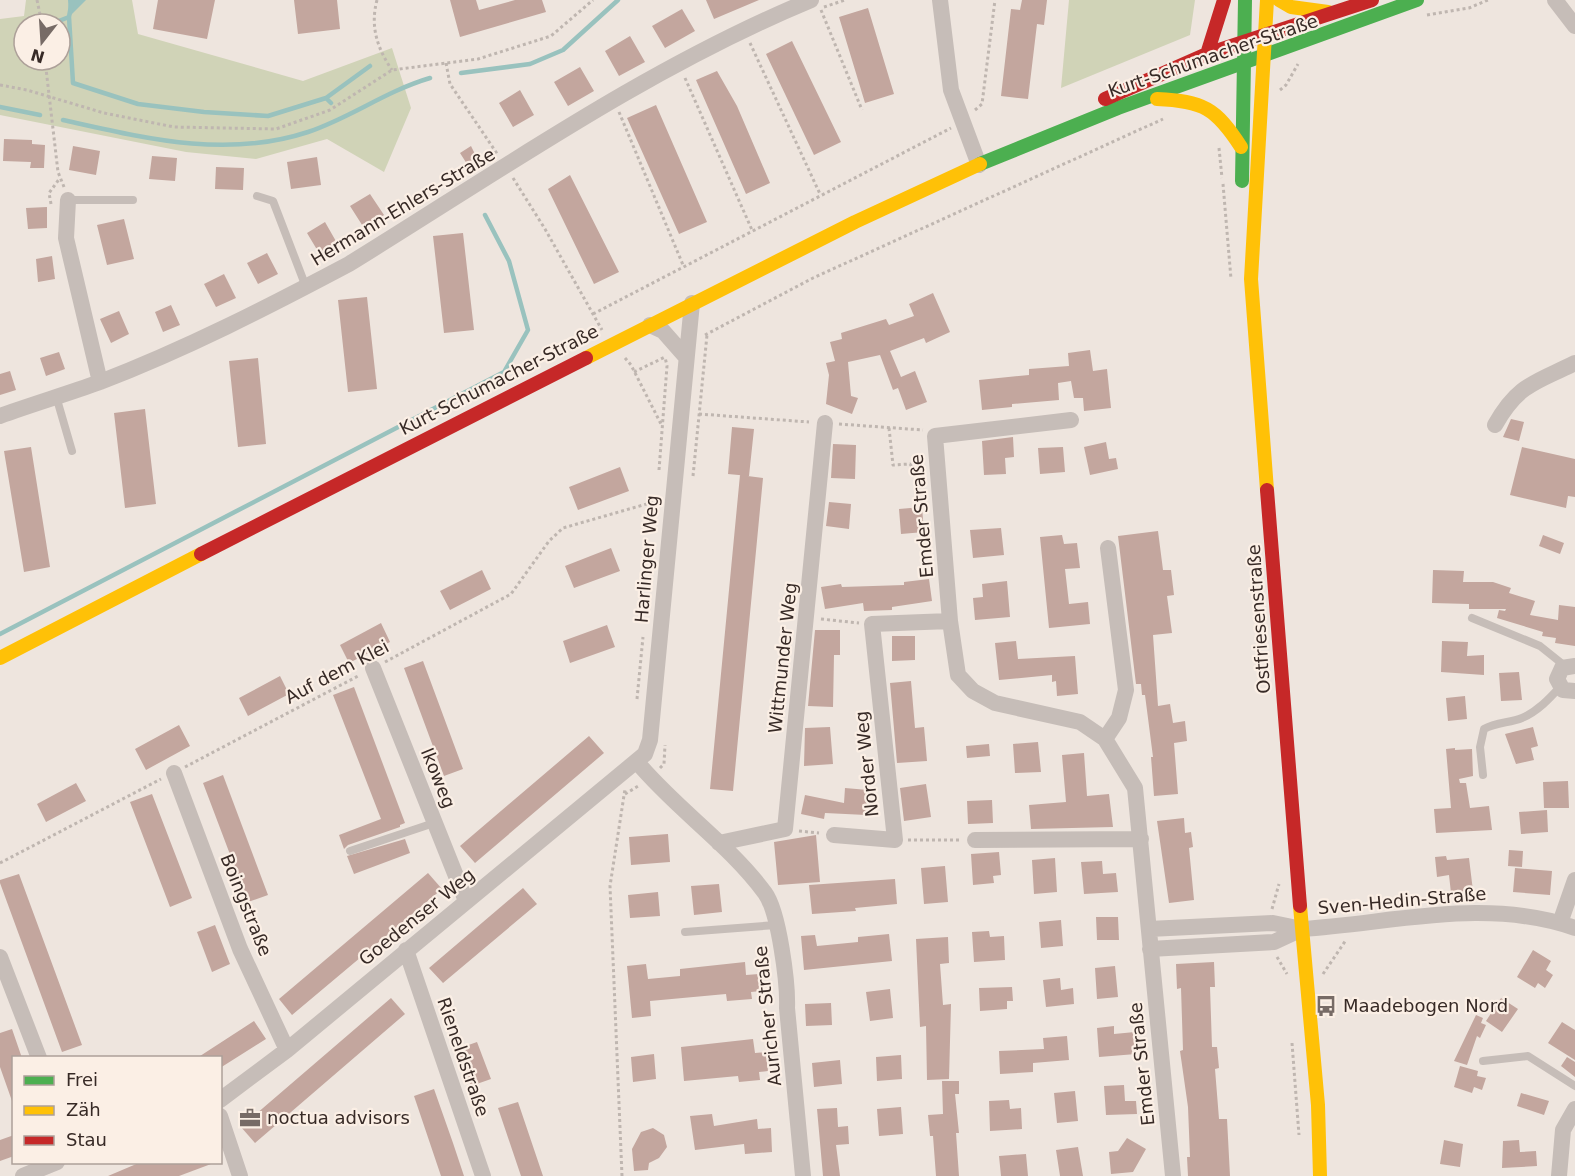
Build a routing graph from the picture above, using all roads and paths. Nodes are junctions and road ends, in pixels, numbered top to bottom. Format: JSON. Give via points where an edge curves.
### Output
{"nodes":[{"id":1,"x":377,"y":0,"type":"edge"},
{"id":2,"x":593,"y":0,"type":"edge"},
{"id":3,"x":811,"y":0,"type":"edge"},
{"id":4,"x":817,"y":0,"type":"edge"},
{"id":5,"x":940,"y":0,"type":"edge"},
{"id":6,"x":995,"y":0,"type":"edge"},
{"id":7,"x":1224,"y":0,"type":"edge"},
{"id":8,"x":1245,"y":0,"type":"edge"},
{"id":9,"x":1267,"y":0,"type":"edge"},
{"id":10,"x":1279,"y":0,"type":"edge"},
{"id":11,"x":1372,"y":0,"type":"edge"},
{"id":12,"x":1417,"y":0,"type":"edge"},
{"id":13,"x":1488,"y":0,"type":"edge"},
{"id":14,"x":1555,"y":0,"type":"edge"},
{"id":15,"x":1333,"y":12,"type":"junction"},
{"id":16,"x":1425,"y":16,"type":"dead end"},
{"id":17,"x":1575,"y":26,"type":"edge"},
{"id":18,"x":743,"y":28,"type":"junction"},
{"id":19,"x":1264,"y":36,"type":"junction"},
{"id":20,"x":1244,"y":42,"type":"junction"},
{"id":21,"x":1207,"y":54,"type":"junction"},
{"id":22,"x":1262,"y":58,"type":"junction"},
{"id":23,"x":1302,"y":61,"type":"dead end"},
{"id":24,"x":678,"y":62,"type":"junction"},
{"id":25,"x":446,"y":63,"type":"junction"},
{"id":26,"x":1244,"y":64,"type":"junction"},
{"id":27,"x":392,"y":70,"type":"junction"},
{"id":28,"x":46,"y":72,"type":"edge"},
{"id":29,"x":0,"y":86,"type":"edge"},
{"id":30,"x":1260,"y":92,"type":"junction"},
{"id":31,"x":49,"y":97,"type":"junction"},
{"id":32,"x":1146,"y":98,"type":"junction"},
{"id":33,"x":614,"y":99,"type":"junction"},
{"id":34,"x":862,"y":110,"type":"dead end"},
{"id":35,"x":1165,"y":118,"type":"dead end"},
{"id":36,"x":961,"y":122,"type":"junction"},
{"id":37,"x":1020,"y":146,"type":"junction"},
{"id":38,"x":1241,"y":147,"type":"junction"},
{"id":39,"x":980,"y":165,"type":"junction"},
{"id":40,"x":506,"y":168,"type":"junction"},
{"id":41,"x":820,"y":194,"type":"junction"},
{"id":42,"x":257,"y":196,"type":"dead end"},
{"id":43,"x":68,"y":200,"type":"junction"},
{"id":44,"x":133,"y":200,"type":"dead end"},
{"id":45,"x":752,"y":230,"type":"junction"},
{"id":46,"x":683,"y":265,"type":"junction"},
{"id":47,"x":1251,"y":279,"type":"junction"},
{"id":48,"x":306,"y":287,"type":"junction"},
{"id":49,"x":692,"y":303,"type":"junction"},
{"id":50,"x":593,"y":314,"type":"junction"},
{"id":51,"x":650,"y":325,"type":"junction"},
{"id":52,"x":707,"y":335,"type":"dead end"},
{"id":53,"x":612,"y":344,"type":"junction"},
{"id":54,"x":685,"y":356,"type":"junction"},
{"id":55,"x":664,"y":357,"type":"dead end"},
{"id":56,"x":1575,"y":363,"type":"edge"},
{"id":57,"x":100,"y":382,"type":"junction"},
{"id":58,"x":57,"y":396,"type":"junction"},
{"id":59,"x":0,"y":416,"type":"edge"},
{"id":60,"x":1071,"y":420,"type":"dead end"},
{"id":61,"x":825,"y":423,"type":"dead end"},
{"id":62,"x":1495,"y":424,"type":"dead end"},
{"id":63,"x":890,"y":428,"type":"dead end"},
{"id":64,"x":72,"y":451,"type":"dead end"},
{"id":65,"x":927,"y":486,"type":"dead end"},
{"id":66,"x":671,"y":501,"type":"junction"},
{"id":67,"x":1108,"y":548,"type":"dead end"},
{"id":68,"x":807,"y":617,"type":"junction"},
{"id":69,"x":1472,"y":618,"type":"dead end"},
{"id":70,"x":950,"y":621,"type":"junction"},
{"id":71,"x":873,"y":624,"type":"junction"},
{"id":72,"x":0,"y":658,"type":"edge"},
{"id":73,"x":1570,"y":666,"type":"edge"},
{"id":74,"x":373,"y":668,"type":"junction"},
{"id":75,"x":1568,"y":689,"type":"edge"},
{"id":76,"x":1105,"y":738,"type":"junction"},
{"id":77,"x":637,"y":762,"type":"junction"},
{"id":78,"x":174,"y":773,"type":"junction"},
{"id":79,"x":1483,"y":775,"type":"dead end"},
{"id":80,"x":624,"y":794,"type":"dead end"},
{"id":81,"x":434,"y":822,"type":"junction"},
{"id":82,"x":785,"y":829,"type":"junction"},
{"id":83,"x":834,"y":835,"type":"joint"},
{"id":84,"x":1141,"y":839,"type":"junction"},
{"id":85,"x":895,"y":840,"type":"junction"},
{"id":86,"x":975,"y":840,"type":"joint"},
{"id":87,"x":719,"y":843,"type":"junction"},
{"id":88,"x":350,"y":851,"type":"dead end"},
{"id":89,"x":0,"y":863,"type":"edge"},
{"id":90,"x":1575,"y":880,"type":"edge"},
{"id":91,"x":466,"y":902,"type":"junction"},
{"id":92,"x":776,"y":925,"type":"junction"},
{"id":93,"x":1568,"y":926,"type":"edge"},
{"id":94,"x":1149,"y":929,"type":"junction"},
{"id":95,"x":1302,"y":929,"type":"junction"},
{"id":96,"x":684,"y":932,"type":"dead end"},
{"id":97,"x":1355,"y":937,"type":"dead end"},
{"id":98,"x":1150,"y":948,"type":"junction"},
{"id":99,"x":406,"y":951,"type":"junction"},
{"id":100,"x":0,"y":957,"type":"edge"},
{"id":101,"x":1306,"y":976,"type":"junction"},
{"id":102,"x":287,"y":1050,"type":"junction"},
{"id":103,"x":38,"y":1056,"type":"edge"},
{"id":104,"x":1484,"y":1061,"type":"dead end"},
{"id":105,"x":1575,"y":1086,"type":"edge"},
{"id":106,"x":222,"y":1099,"type":"edge"},
{"id":107,"x":1575,"y":1109,"type":"edge"},
{"id":108,"x":222,"y":1122,"type":"edge"},
{"id":109,"x":52,"y":1164,"type":"edge"},
{"id":110,"x":23,"y":1176,"type":"edge"},
{"id":111,"x":240,"y":1176,"type":"edge"},
{"id":112,"x":483,"y":1176,"type":"edge"},
{"id":113,"x":622,"y":1176,"type":"edge"},
{"id":114,"x":803,"y":1176,"type":"edge"},
{"id":115,"x":1173,"y":1176,"type":"edge"},
{"id":116,"x":1320,"y":1176,"type":"edge"},
{"id":117,"x":1559,"y":1176,"type":"edge"}],
"edges":[{"from":1,"to":27,"type":"path","via":[[373,16],[379,50]]},
{"from":2,"to":25,"type":"path","via":[[551,36],[478,59]]},
{"from":3,"to":18,"type":"street","name":"Hermann-Ehlers-Straße"},
{"from":4,"to":34,"type":"path"},
{"from":5,"to":36,"type":"street","via":[[951,90]]},
{"from":6,"to":36,"type":"path","via":[[982,104]]},
{"from":7,"to":21,"type":"main road"},
{"from":8,"to":20,"type":"main road"},
{"from":9,"to":19,"type":"main road","name":"Ostfriesenstraße"},
{"from":10,"to":15,"type":"main road","via":[[1291,7]]},
{"from":11,"to":15,"type":"main road","name":"Kurt-Schumacher-Straße"},
{"from":12,"to":22,"type":"main road","name":"Kurt-Schumacher-Straße"},
{"from":13,"to":16,"type":"path","via":[[1469,8]]},
{"from":14,"to":17,"type":"street"},
{"from":15,"to":19,"type":"main road","name":"Kurt-Schumacher-Straße"},
{"from":18,"to":24,"type":"street","name":"Hermann-Ehlers-Straße"},
{"from":18,"to":41,"type":"path"},
{"from":19,"to":20,"type":"main road","name":"Kurt-Schumacher-Straße"},
{"from":19,"to":22,"type":"main road","name":"Ostfriesenstraße"},
{"from":20,"to":21,"type":"main road","name":"Kurt-Schumacher-Straße"},
{"from":20,"to":26,"type":"main road"},
{"from":21,"to":37,"type":"main road","name":"Kurt-Schumacher-Straße","via":[[1047,124]]},
{"from":22,"to":26,"type":"main road","name":"Kurt-Schumacher-Straße"},
{"from":22,"to":30,"type":"main road","name":"Ostfriesenstraße"},
{"from":23,"to":30,"type":"path","via":[[1281,89]]},
{"from":24,"to":33,"type":"street","name":"Hermann-Ehlers-Straße"},
{"from":24,"to":45,"type":"path"},
{"from":25,"to":27,"type":"path"},
{"from":25,"to":40,"type":"path","via":[[450,84]]},
{"from":26,"to":32,"type":"main road","name":"Kurt-Schumacher-Straße"},
{"from":26,"to":38,"type":"main road"},
{"from":27,"to":31,"type":"path","via":[[330,110],[276,129],[174,127]]},
{"from":28,"to":31,"type":"path"},
{"from":29,"to":31,"type":"path"},
{"from":30,"to":47,"type":"main road","name":"Ostfriesenstraße"},
{"from":31,"to":43,"type":"path","via":[[58,172]]},
{"from":32,"to":37,"type":"main road","name":"Kurt-Schumacher-Straße"},
{"from":32,"to":38,"type":"main road","via":[[1207,105],[1226,123]]},
{"from":33,"to":40,"type":"street","name":"Hermann-Ehlers-Straße"},
{"from":33,"to":46,"type":"path"},
{"from":35,"to":52,"type":"path","via":[[813,278]]},
{"from":36,"to":39,"type":"street"},
{"from":36,"to":41,"type":"path"},
{"from":37,"to":39,"type":"main road","name":"Kurt-Schumacher-Straße"},
{"from":38,"to":47,"type":"main road"},
{"from":39,"to":49,"type":"main road","name":"Kurt-Schumacher-Straße"},
{"from":40,"to":48,"type":"street","name":"Hermann-Ehlers-Straße"},
{"from":40,"to":50,"type":"path"},
{"from":41,"to":45,"type":"path"},
{"from":42,"to":48,"type":"lane","via":[[273,201]]},
{"from":43,"to":44,"type":"lane"},
{"from":43,"to":57,"type":"street","via":[[66,238]]},
{"from":45,"to":46,"type":"path"},
{"from":46,"to":50,"type":"path"},
{"from":47,"to":95,"type":"main road","name":"Ostfriesenstraße"},
{"from":48,"to":57,"type":"street","name":"Hermann-Ehlers-Straße"},
{"from":49,"to":51,"type":"main road","name":"Kurt-Schumacher-Straße"},
{"from":49,"to":54,"type":"street","name":"Harlinger Weg"},
{"from":50,"to":53,"type":"path"},
{"from":51,"to":53,"type":"main road","name":"Kurt-Schumacher-Straße"},
{"from":51,"to":54,"type":"street","via":[[663,332]]},
{"from":53,"to":55,"type":"path","via":[[631,365],[662,426],[667,366]]},
{"from":53,"to":72,"type":"main road","name":"Kurt-Schumacher-Straße"},
{"from":54,"to":66,"type":"street","name":"Harlinger Weg"},
{"from":56,"to":62,"type":"street","via":[[1536,381],[1508,401]]},
{"from":57,"to":58,"type":"street","name":"Hermann-Ehlers-Straße"},
{"from":58,"to":59,"type":"street","name":"Hermann-Ehlers-Straße"},
{"from":58,"to":64,"type":"lane"},
{"from":60,"to":70,"type":"street","name":"Emder Straße","via":[[935,436]]},
{"from":61,"to":68,"type":"street","name":"Wittmunder Weg"},
{"from":63,"to":65,"type":"path","via":[[893,465],[909,464]]},
{"from":66,"to":74,"type":"path","name":"Auf dem Klei","via":[[657,501],[563,528],[511,594]]},
{"from":66,"to":77,"type":"street","name":"Harlinger Weg","via":[[650,740]]},
{"from":67,"to":76,"type":"street","via":[[1126,690],[1119,717]]},
{"from":68,"to":71,"type":"path"},
{"from":68,"to":82,"type":"street","name":"Wittmunder Weg"},
{"from":69,"to":73,"type":"lane","via":[[1540,646]]},
{"from":70,"to":71,"type":"street"},
{"from":70,"to":76,"type":"street","name":"Emder Straße","via":[[958,675],[973,690],[995,703],[1080,722]]},
{"from":71,"to":85,"type":"street","name":"Norder Weg"},
{"from":73,"to":75,"type":"street","via":[[1558,675]]},
{"from":74,"to":78,"type":"path","name":"Auf dem Klei"},
{"from":74,"to":81,"type":"street","name":"Ikoweg"},
{"from":75,"to":79,"type":"lane","via":[[1521,719],[1484,729],[1480,747]]},
{"from":76,"to":84,"type":"street","name":"Emder Straße","via":[[1135,788]]},
{"from":77,"to":87,"type":"street","name":"Auricher Straße"},
{"from":77,"to":91,"type":"street","name":"Goedenser Weg"},
{"from":78,"to":89,"type":"path","name":"Auf dem Klei"},
{"from":78,"to":102,"type":"street","name":"Boingstraße","via":[[240,949]]},
{"from":80,"to":113,"type":"path","via":[[610,886]]},
{"from":81,"to":88,"type":"lane"},
{"from":81,"to":91,"type":"street","name":"Ikoweg"},
{"from":82,"to":83,"type":"path"},
{"from":82,"to":87,"type":"street"},
{"from":83,"to":85,"type":"street","name":"Norder Weg"},
{"from":84,"to":86,"type":"street"},
{"from":84,"to":94,"type":"street","name":"Emder Straße"},
{"from":85,"to":86,"type":"path"},
{"from":87,"to":92,"type":"street","name":"Auricher Straße","via":[[767,894]]},
{"from":90,"to":93,"type":"street"},
{"from":91,"to":99,"type":"street","name":"Goedenser Weg"},
{"from":92,"to":96,"type":"lane"},
{"from":92,"to":114,"type":"street","name":"Auricher Straße","via":[[788,986]]},
{"from":93,"to":95,"type":"street","name":"Sven-Hedin-Straße","via":[[1525,914],[1490,911]]},
{"from":94,"to":95,"type":"street","via":[[1273,923]]},
{"from":94,"to":98,"type":"street","name":"Emder Straße"},
{"from":95,"to":98,"type":"street","via":[[1274,942]]},
{"from":95,"to":101,"type":"main road","name":"Ostfriesenstraße"},
{"from":97,"to":101,"type":"path","via":[[1341,944],[1325,972]]},
{"from":98,"to":115,"type":"street","name":"Emder Straße"},
{"from":99,"to":102,"type":"street","name":"Goedenser Weg"},
{"from":99,"to":112,"type":"street","name":"Rieneldstraße"},
{"from":100,"to":103,"type":"street"},
{"from":101,"to":116,"type":"main road","name":"Ostfriesenstraße"},
{"from":102,"to":106,"type":"street","name":"Goedenser Weg"},
{"from":104,"to":105,"type":"lane","via":[[1528,1056]]},
{"from":107,"to":117,"type":"street","via":[[1563,1130]]},
{"from":108,"to":111,"type":"street"},
{"from":109,"to":110,"type":"street"}]}
